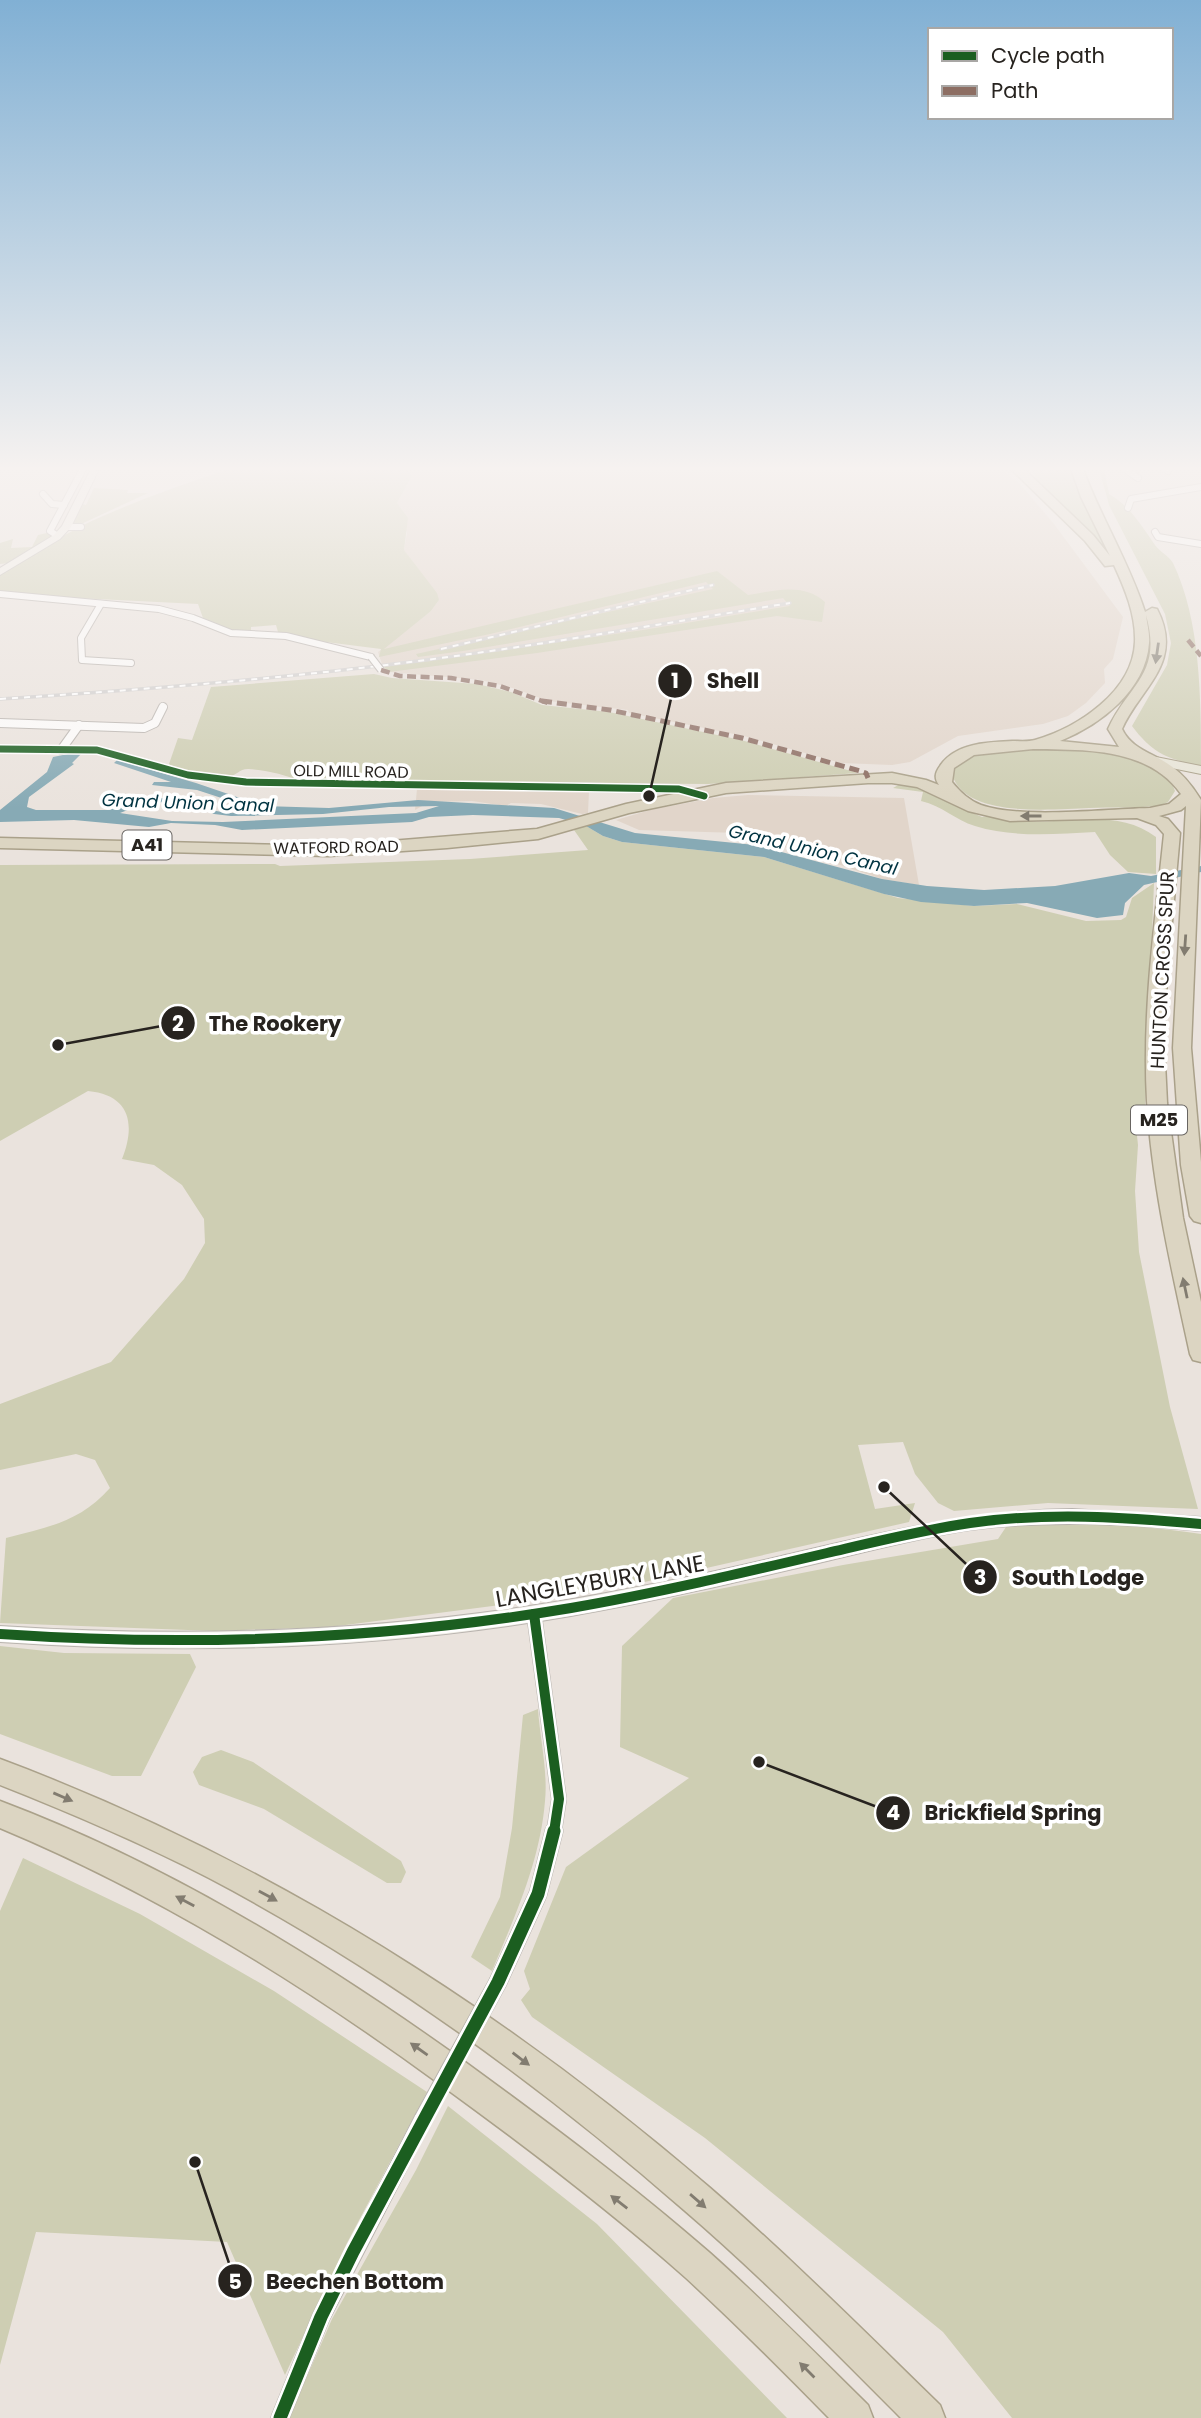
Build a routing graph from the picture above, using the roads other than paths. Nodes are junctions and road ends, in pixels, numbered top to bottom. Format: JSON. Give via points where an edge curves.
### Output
{"nodes":[{"id":1,"x":1118,"y":582,"type":"edge"},
{"id":2,"x":1128,"y":582,"type":"edge"},
{"id":3,"x":1138,"y":582,"type":"edge"},
{"id":4,"x":0,"y":594,"type":"edge"},
{"id":5,"x":100,"y":604,"type":"junction"},
{"id":6,"x":1142,"y":626,"type":"junction"},
{"id":7,"x":131,"y":663,"type":"dead end"},
{"id":8,"x":381,"y":670,"type":"dead end"},
{"id":9,"x":163,"y":707,"type":"dead end"},
{"id":10,"x":1103,"y":709,"type":"junction"},
{"id":11,"x":0,"y":723,"type":"edge"},
{"id":12,"x":79,"y":725,"type":"junction"},
{"id":13,"x":1010,"y":747,"type":"junction"},
{"id":14,"x":0,"y":749,"type":"edge"},
{"id":15,"x":61,"y":750,"type":"junction"},
{"id":16,"x":1146,"y":758,"type":"junction"},
{"id":17,"x":953,"y":759,"type":"junction"},
{"id":18,"x":1201,"y":771,"type":"edge"},
{"id":19,"x":901,"y":776,"type":"junction"},
{"id":20,"x":1193,"y":788,"type":"edge"},
{"id":21,"x":700,"y":795,"type":"junction"},
{"id":22,"x":974,"y":808,"type":"junction"},
{"id":23,"x":1138,"y":814,"type":"junction"},
{"id":24,"x":0,"y":843,"type":"edge"},
{"id":25,"x":329,"y":851,"type":"junction"},
{"id":26,"x":0,"y":853,"type":"edge"},
{"id":27,"x":1201,"y":1216,"type":"edge"},
{"id":28,"x":1201,"y":1354,"type":"edge"},
{"id":29,"x":1199,"y":1524,"type":"edge"},
{"id":30,"x":534,"y":1614,"type":"junction"},
{"id":31,"x":0,"y":1634,"type":"edge"},
{"id":32,"x":0,"y":1772,"type":"edge"},
{"id":33,"x":0,"y":1814,"type":"edge"},
{"id":34,"x":280,"y":2418,"type":"edge"},
{"id":35,"x":855,"y":2418,"type":"edge"},
{"id":36,"x":927,"y":2418,"type":"edge"}],
"edges":[{"from":1,"to":6,"type":"highway"},
{"from":2,"to":6,"type":"highway"},
{"from":3,"to":16,"type":"highway","one_way":true,"via":[[1151,608],[1158,655],[1146,687],[1115,729],[1120,740]]},
{"from":4,"to":5,"type":"street"},
{"from":5,"to":7,"type":"street","via":[[80,641],[79,660]]},
{"from":5,"to":8,"type":"street","bridge":true,"via":[[172,612],[230,633],[286,636],[370,657]]},
{"from":6,"to":10,"type":"highway","via":[[1144,650],[1138,668],[1124,690]]},
{"from":9,"to":12,"type":"street","via":[[155,723],[144,728]]},
{"from":10,"to":13,"type":"highway","via":[[1063,735]]},
{"from":10,"to":19,"type":"highway","via":[[1048,736],[972,745]]},
{"from":11,"to":12,"type":"street"},
{"from":12,"to":15,"type":"street"},
{"from":13,"to":16,"type":"highway","via":[[1095,747]]},
{"from":13,"to":17,"type":"highway","via":[[979,749]]},
{"from":14,"to":15,"type":"street","name":"OLD MILL ROAD"},
{"from":15,"to":21,"type":"street","name":"OLD MILL ROAD","via":[[97,750],[188,775],[238,782],[679,789]]},
{"from":16,"to":18,"type":"main road"},
{"from":16,"to":20,"type":"highway"},
{"from":17,"to":19,"type":"highway","number":"A41"},
{"from":17,"to":22,"type":"highway","via":[[945,769],[944,782]]},
{"from":19,"to":21,"type":"highway","number":"A41","via":[[789,782]]},
{"from":19,"to":22,"type":"highway","number":"A41"},
{"from":20,"to":23,"type":"highway","via":[[1175,807]]},
{"from":20,"to":27,"type":"highway","name":"HUNTON CROSS SPUR","number":"M25","one_way":true,"via":[[1182,1048],[1191,1165]]},
{"from":21,"to":25,"type":"highway","name":"WATFORD ROAD","number":"A41","via":[[516,838]]},
{"from":23,"to":22,"type":"highway","one_way":true,"via":[[1025,817]]},
{"from":28,"to":23,"type":"highway","name":"HUNTON CROSS SPUR","number":"M25","one_way":true,"via":[[1172,1218],[1157,1103],[1155,1042],[1171,831],[1162,822]]},
{"from":24,"to":25,"type":"highway","name":"WATFORD ROAD","number":"A41"},
{"from":25,"to":26,"type":"highway","name":"WATFORD ROAD","number":"A41","via":[[293,855]]},
{"from":29,"to":30,"type":"street","name":"LANGLEYBURY LANE","via":[[1092,1516],[992,1520]]},
{"from":30,"to":31,"type":"street","name":"LANGLEYBURY LANE","via":[[288,1642],[132,1642]]},
{"from":30,"to":34,"type":"street","bridge":true,"via":[[559,1799],[538,1894],[498,1982],[321,2317]]},
{"from":32,"to":36,"type":"highway","one_way":true,"via":[[220,1870],[401,1975],[499,2043],[599,2117],[760,2254]]},
{"from":35,"to":33,"type":"highway","one_way":true,"via":[[672,2244],[471,2085],[323,1982],[219,1919]]}]}
